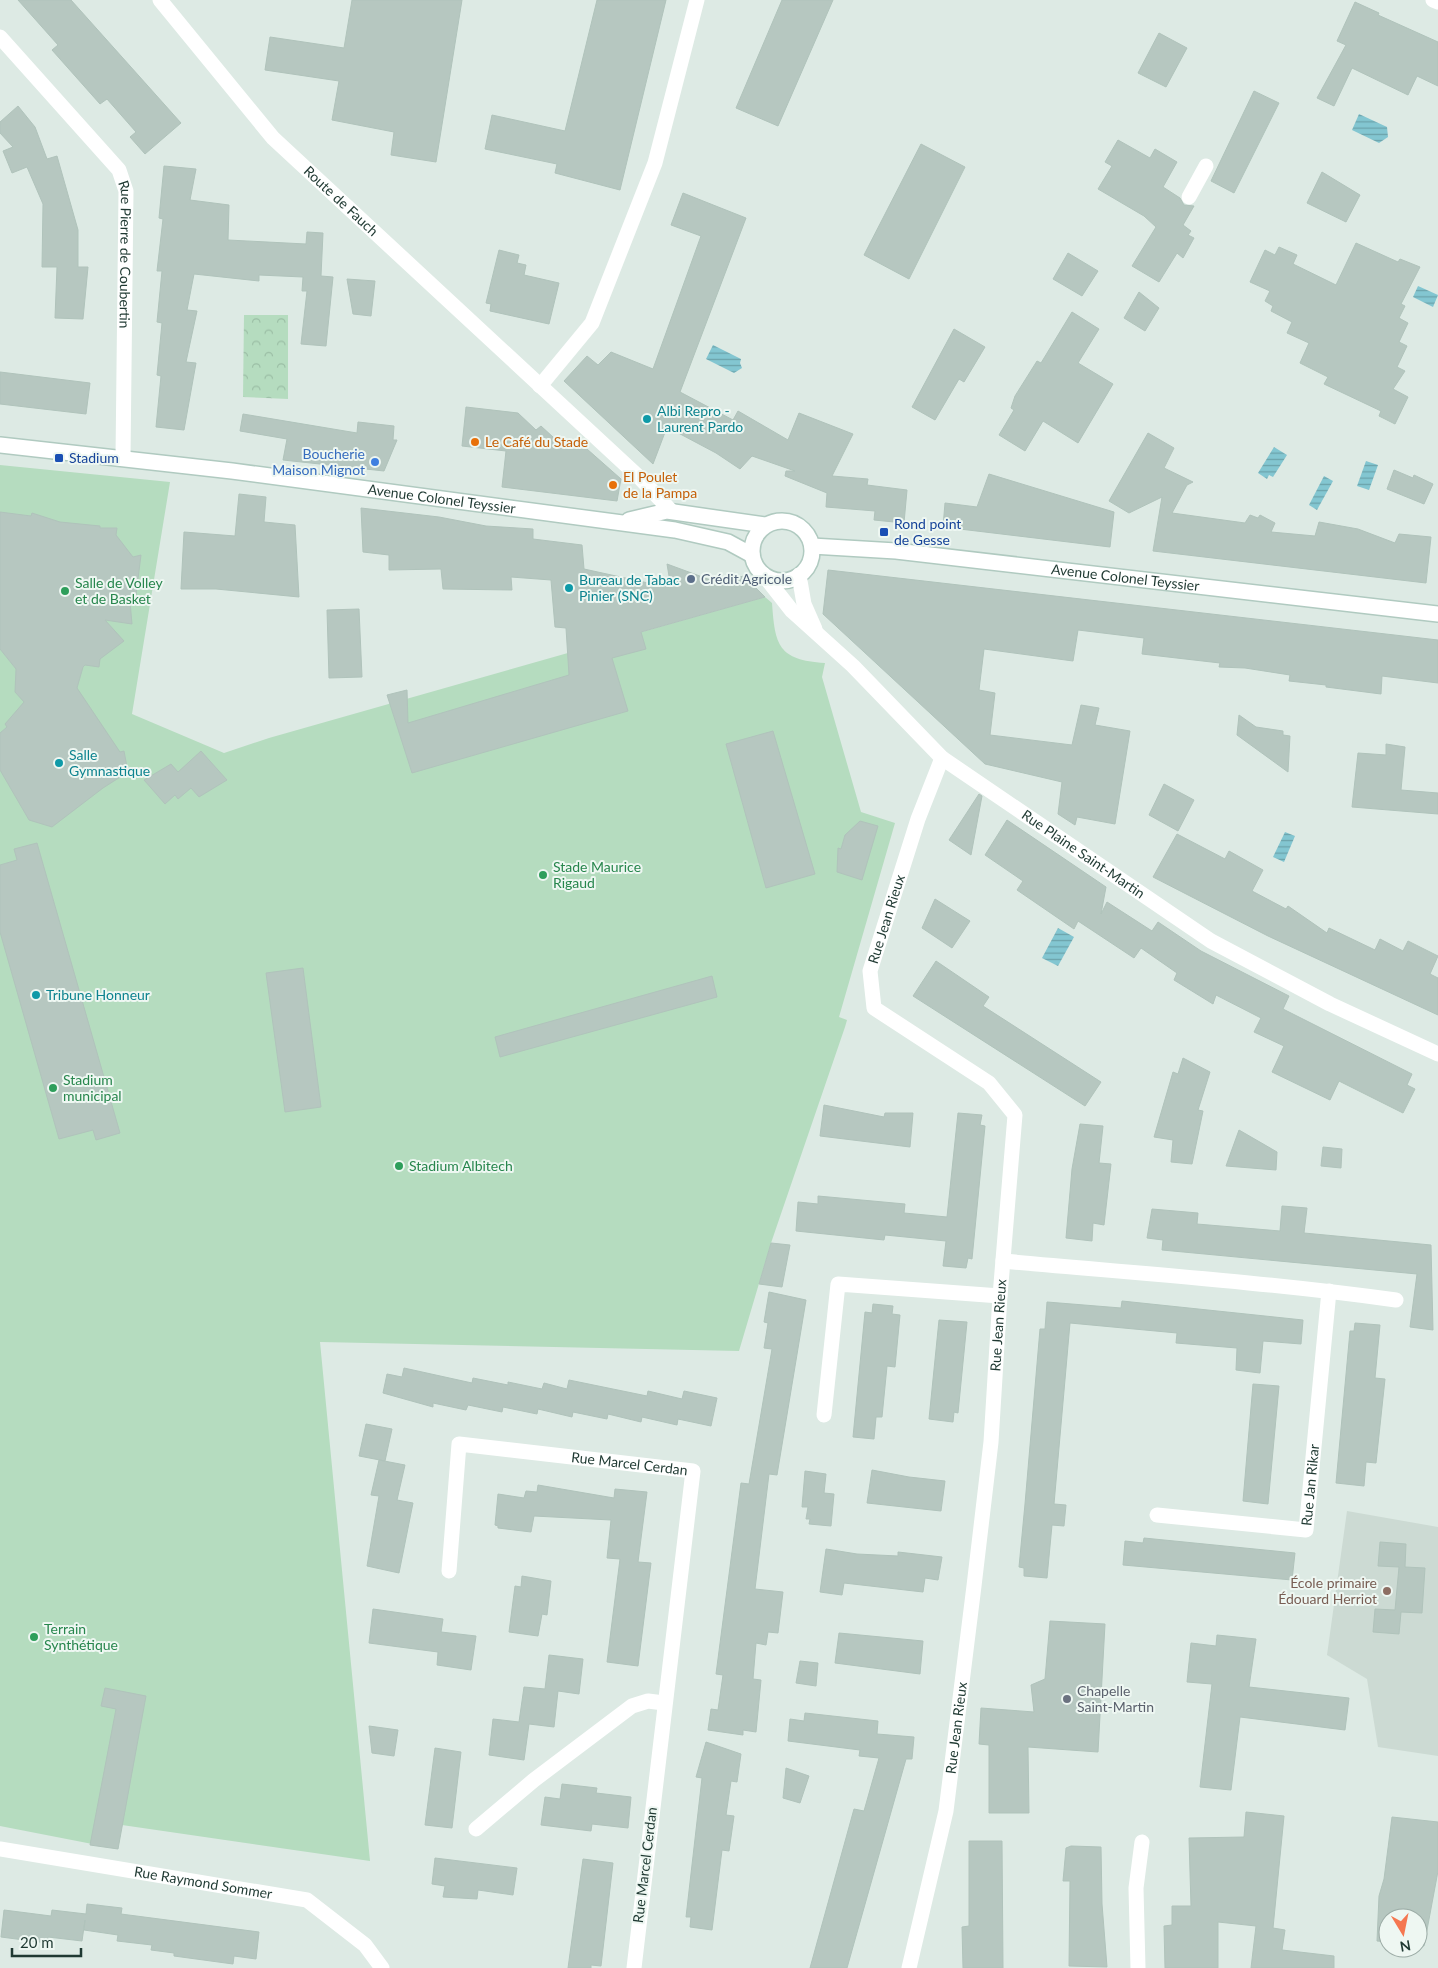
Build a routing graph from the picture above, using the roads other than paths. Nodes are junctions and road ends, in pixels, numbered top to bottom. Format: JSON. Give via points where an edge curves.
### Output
{"nodes":[{"id":1,"x":160,"y":0,"type":"edge"},
{"id":2,"x":697,"y":0,"type":"edge"},
{"id":3,"x":1433,"y":0,"type":"edge"},
{"id":4,"x":1438,"y":2,"type":"edge"},
{"id":5,"x":0,"y":37,"type":"edge"},
{"id":6,"x":1206,"y":166,"type":"dead end"},
{"id":7,"x":1188,"y":197,"type":"dead end"},
{"id":8,"x":540,"y":386,"type":"junction"},
{"id":9,"x":0,"y":445,"type":"edge"},
{"id":10,"x":123,"y":458,"type":"junction"},
{"id":11,"x":671,"y":511,"type":"junction"},
{"id":12,"x":615,"y":523,"type":"junction"},
{"id":13,"x":765,"y":525,"type":"junction"},
{"id":14,"x":812,"y":546,"type":"junction"},
{"id":15,"x":752,"y":554,"type":"junction"},
{"id":16,"x":763,"y":574,"type":"junction"},
{"id":17,"x":799,"y":576,"type":"junction"},
{"id":18,"x":1438,"y":614,"type":"edge"},
{"id":19,"x":816,"y":633,"type":"junction"},
{"id":20,"x":942,"y":758,"type":"junction"},
{"id":21,"x":1438,"y":1054,"type":"edge"},
{"id":22,"x":1003,"y":1260,"type":"junction"},
{"id":23,"x":1329,"y":1290,"type":"junction"},
{"id":24,"x":1000,"y":1296,"type":"junction"},
{"id":25,"x":1396,"y":1300,"type":"dead end"},
{"id":26,"x":824,"y":1415,"type":"dead end"},
{"id":27,"x":1157,"y":1515,"type":"dead end"},
{"id":28,"x":449,"y":1572,"type":"dead end"},
{"id":29,"x":664,"y":1703,"type":"junction"},
{"id":30,"x":476,"y":1830,"type":"dead end"},
{"id":31,"x":1142,"y":1842,"type":"dead end"},
{"id":32,"x":0,"y":1849,"type":"edge"},
{"id":33,"x":382,"y":1968,"type":"edge"},
{"id":34,"x":634,"y":1968,"type":"edge"},
{"id":35,"x":909,"y":1968,"type":"edge"},
{"id":36,"x":1138,"y":1968,"type":"edge"}],
"edges":[{"from":1,"to":8,"type":"street","name":"Route de Fauch","via":[[273,138]]},
{"from":2,"to":8,"type":"street","via":[[655,163],[592,323]]},
{"from":3,"to":4,"type":"street"},
{"from":5,"to":10,"type":"street","name":"Rue Pierre de Coubertin","via":[[118,170],[126,191]]},
{"from":6,"to":7,"type":"street"},
{"from":8,"to":11,"type":"street","name":"Route de Fauch"},
{"from":9,"to":10,"type":"street","name":"Avenue Colonel Teyssier"},
{"from":10,"to":12,"type":"street","name":"Avenue Colonel Teyssier"},
{"from":11,"to":12,"type":"street","name":"Avenue Colonel Teyssier"},
{"from":11,"to":13,"type":"street","name":"Avenue Colonel Teyssier"},
{"from":12,"to":15,"type":"street","name":"Avenue Colonel Teyssier","via":[[675,530],[728,542]]},
{"from":13,"to":14,"type":"street","via":[[779,521],[794,523],[802,528]]},
{"from":13,"to":15,"type":"street","via":[[754,538]]},
{"from":14,"to":17,"type":"street","via":[[810,562]]},
{"from":14,"to":18,"type":"street","name":"Avenue Colonel Teyssier","via":[[896,550]]},
{"from":15,"to":16,"type":"street"},
{"from":16,"to":17,"type":"street","via":[[781,581]]},
{"from":16,"to":19,"type":"street","via":[[792,612]]},
{"from":17,"to":19,"type":"street","name":"Rue Plaine Saint-Martin","via":[[804,604]]},
{"from":19,"to":20,"type":"street","name":"Rue Plaine Saint-Martin","via":[[853,666]]},
{"from":20,"to":21,"type":"street","name":"Rue Plaine Saint-Martin","via":[[1211,941],[1330,1004]]},
{"from":20,"to":22,"type":"street","name":"Rue Jean Rieux","via":[[918,819],[870,972],[874,1008],[989,1083],[1015,1115]]},
{"from":22,"to":23,"type":"street"},
{"from":22,"to":24,"type":"street","name":"Rue Jean Rieux"},
{"from":23,"to":25,"type":"street"},
{"from":23,"to":27,"type":"street","name":"Rue Jan Rikar","via":[[1306,1530]]},
{"from":24,"to":26,"type":"street","via":[[838,1284]]},
{"from":24,"to":35,"type":"street","name":"Rue Jean Rieux","via":[[992,1442],[946,1811]]},
{"from":28,"to":29,"type":"street","name":"Rue Marcel Cerdan","via":[[459,1444],[693,1471]]},
{"from":29,"to":30,"type":"street","via":[[648,1701],[632,1706],[534,1780]]},
{"from":29,"to":34,"type":"street","name":"Rue Marcel Cerdan"},
{"from":31,"to":36,"type":"street","via":[[1136,1888]]},
{"from":32,"to":33,"type":"street","name":"Rue Raymond Sommer","via":[[307,1900],[365,1945]]}]}
